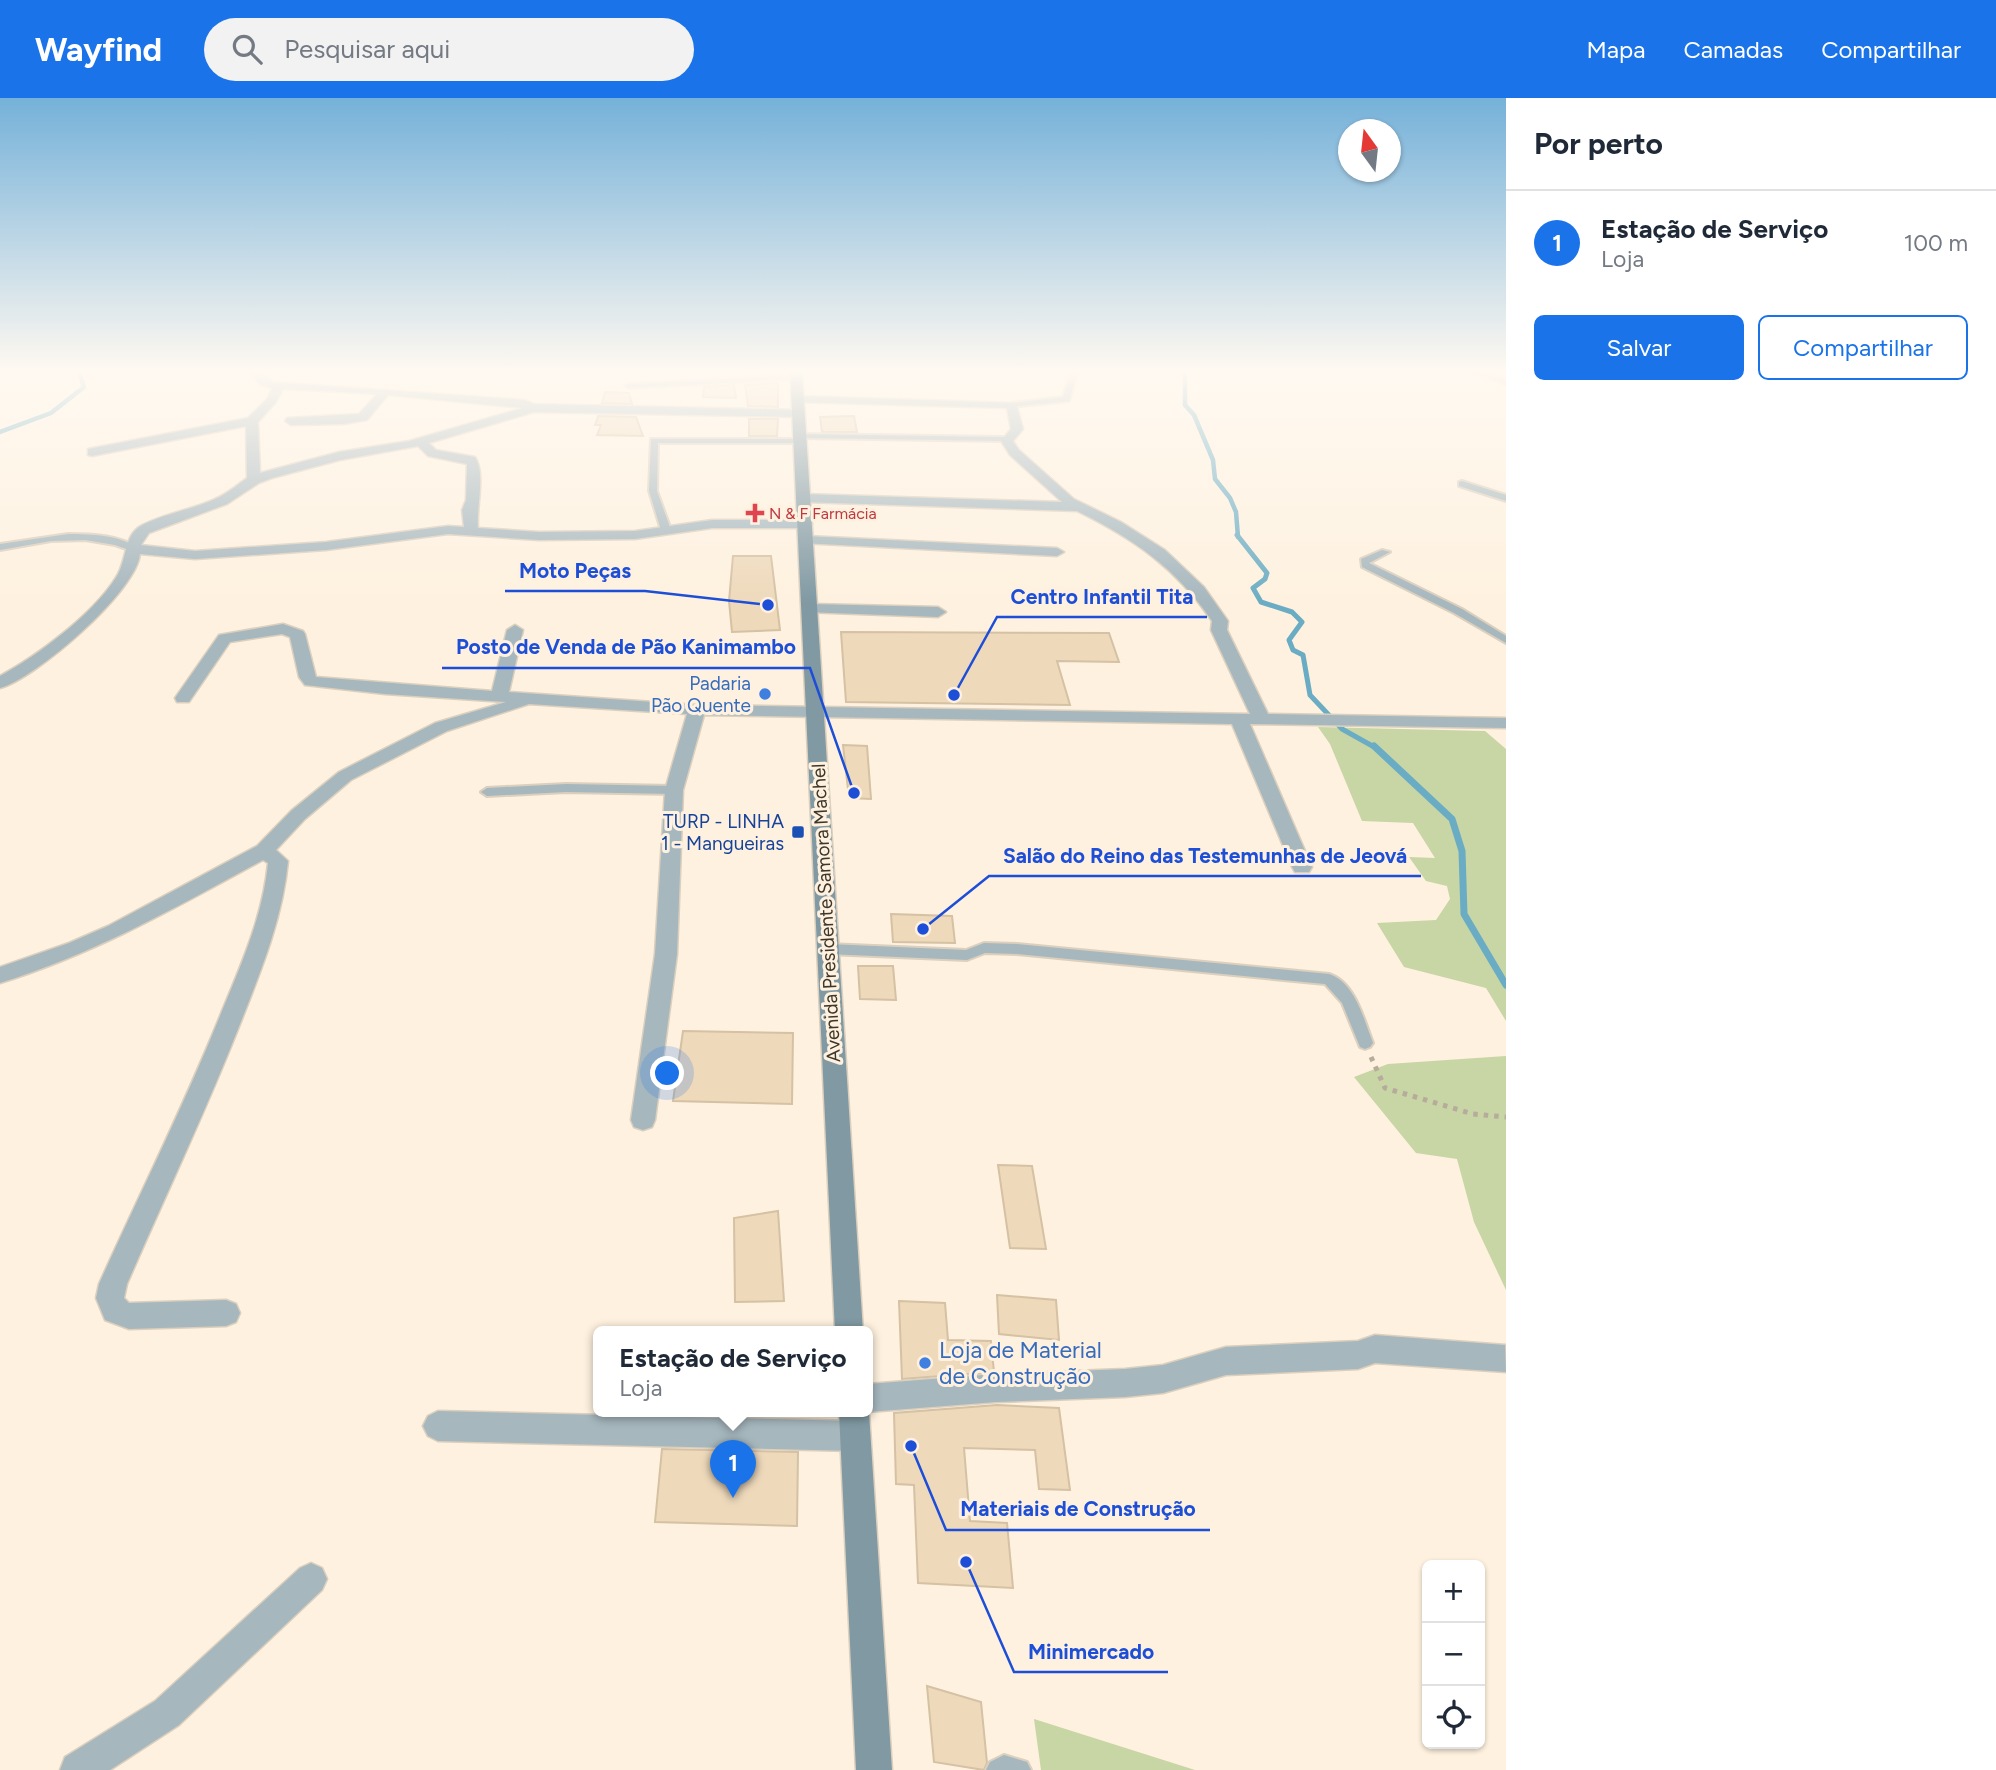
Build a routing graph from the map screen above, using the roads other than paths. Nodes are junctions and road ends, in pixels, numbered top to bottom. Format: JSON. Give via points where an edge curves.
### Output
{"nodes":[{"id":1,"x":118,"y":447,"type":"edge"},
{"id":2,"x":253,"y":447,"type":"edge"},
{"id":3,"x":392,"y":447,"type":"edge"},
{"id":4,"x":426,"y":447,"type":"edge"},
{"id":5,"x":654,"y":447,"type":"edge"},
{"id":6,"x":800,"y":447,"type":"edge"},
{"id":7,"x":1011,"y":447,"type":"edge"},
{"id":8,"x":92,"y":452,"type":"dead end"},
{"id":9,"x":254,"y":480,"type":"junction"},
{"id":10,"x":1462,"y":484,"type":"dead end"},
{"id":11,"x":803,"y":498,"type":"junction"},
{"id":12,"x":1506,"y":498,"type":"edge"},
{"id":13,"x":1077,"y":506,"type":"junction"},
{"id":14,"x":666,"y":530,"type":"junction"},
{"id":15,"x":471,"y":531,"type":"junction"},
{"id":16,"x":805,"y":532,"type":"junction"},
{"id":17,"x":0,"y":547,"type":"edge"},
{"id":18,"x":135,"y":549,"type":"junction"},
{"id":19,"x":1057,"y":552,"type":"dead end"},
{"id":20,"x":1385,"y":552,"type":"dead end"},
{"id":21,"x":810,"y":609,"type":"junction"},
{"id":22,"x":938,"y":612,"type":"dead end"},
{"id":23,"x":515,"y":630,"type":"dead end"},
{"id":24,"x":1506,"y":640,"type":"edge"},
{"id":25,"x":0,"y":683,"type":"edge"},
{"id":26,"x":500,"y":695,"type":"junction"},
{"id":27,"x":183,"y":698,"type":"dead end"},
{"id":28,"x":544,"y":699,"type":"junction"},
{"id":29,"x":697,"y":710,"type":"junction"},
{"id":30,"x":815,"y":712,"type":"junction"},
{"id":31,"x":1237,"y":718,"type":"junction"},
{"id":32,"x":1261,"y":718,"type":"junction"},
{"id":33,"x":1506,"y":723,"type":"edge"},
{"id":34,"x":674,"y":790,"type":"junction"},
{"id":35,"x":487,"y":792,"type":"dead end"},
{"id":36,"x":264,"y":851,"type":"junction"},
{"id":37,"x":1301,"y":867,"type":"dead end"},
{"id":38,"x":828,"y":949,"type":"junction"},
{"id":39,"x":0,"y":975,"type":"edge"},
{"id":40,"x":1365,"y":1043,"type":"road end"},
{"id":41,"x":643,"y":1120,"type":"dead end"},
{"id":42,"x":226,"y":1313,"type":"dead end"},
{"id":43,"x":849,"y":1326,"type":"edge"},
{"id":44,"x":1505,"y":1359,"type":"edge"},
{"id":45,"x":873,"y":1398,"type":"edge"},
{"id":46,"x":854,"y":1424,"type":"edge"},
{"id":47,"x":439,"y":1426,"type":"dead end"},
{"id":48,"x":311,"y":1579,"type":"dead end"},
{"id":49,"x":78,"y":1770,"type":"edge"},
{"id":50,"x":874,"y":1770,"type":"edge"},
{"id":51,"x":998,"y":1770,"type":"edge"},
{"id":52,"x":1019,"y":1770,"type":"edge"}],
"edges":[{"from":1,"to":8,"type":"street"},
{"from":2,"to":9,"type":"street"},
{"from":3,"to":9,"type":"street"},
{"from":4,"to":15,"type":"street","via":[[432,453],[473,464]]},
{"from":5,"to":14,"type":"lane","via":[[653,491]]},
{"from":6,"to":11,"type":"main road","name":"Avenida Presidente Samora Machel"},
{"from":7,"to":13,"type":"street"},
{"from":9,"to":18,"type":"street","via":[[222,501],[144,530],[134,541]]},
{"from":10,"to":12,"type":"lane"},
{"from":11,"to":13,"type":"street"},
{"from":11,"to":16,"type":"main road","name":"Avenida Presidente Samora Machel"},
{"from":13,"to":32,"type":"street","via":[[1143,541],[1199,590],[1220,621],[1219,630]]},
{"from":14,"to":15,"type":"street","via":[[635,535],[539,536]]},
{"from":14,"to":16,"type":"street","via":[[712,524]]},
{"from":15,"to":18,"type":"street","via":[[430,531],[256,552],[195,555]]},
{"from":16,"to":19,"type":"street"},
{"from":16,"to":21,"type":"main road","name":"Avenida Presidente Samora Machel"},
{"from":17,"to":18,"type":"lane","via":[[58,536],[113,538]]},
{"from":18,"to":25,"type":"street","via":[[101,609]]},
{"from":20,"to":24,"type":"lane","via":[[1364,561],[1366,565]]},
{"from":21,"to":22,"type":"street"},
{"from":21,"to":30,"type":"main road","name":"Avenida Presidente Samora Machel"},
{"from":23,"to":26,"type":"street"},
{"from":26,"to":27,"type":"street","via":[[311,681],[297,634],[284,629],[225,638]]},
{"from":26,"to":28,"type":"street"},
{"from":28,"to":29,"type":"street"},
{"from":28,"to":36,"type":"street","via":[[500,707],[440,727],[345,776]]},
{"from":29,"to":30,"type":"street"},
{"from":29,"to":34,"type":"street"},
{"from":30,"to":31,"type":"street"},
{"from":30,"to":38,"type":"main road","name":"Avenida Presidente Samora Machel"},
{"from":31,"to":32,"type":"street"},
{"from":31,"to":37,"type":"street"},
{"from":32,"to":33,"type":"street"},
{"from":34,"to":35,"type":"lane"},
{"from":34,"to":41,"type":"street","via":[[666,954]]},
{"from":36,"to":39,"type":"street","via":[[115,931]]},
{"from":36,"to":42,"type":"street","via":[[278,862],[277,878],[251,967],[214,1063],[110,1298],[115,1311],[128,1316]]},
{"from":38,"to":40,"type":"lane","via":[[967,955],[984,948],[1017,949],[1329,979],[1342,988],[1350,1002]]},
{"from":38,"to":43,"type":"main road","name":"Avenida Presidente Samora Machel"},
{"from":44,"to":45,"type":"street","via":[[1374,1349],[1358,1355],[1226,1361],[1163,1380]]},
{"from":46,"to":47,"type":"street"},
{"from":46,"to":50,"type":"main road"},
{"from":48,"to":49,"type":"street","via":[[167,1713]]},
{"from":51,"to":52,"type":"lane"}]}
